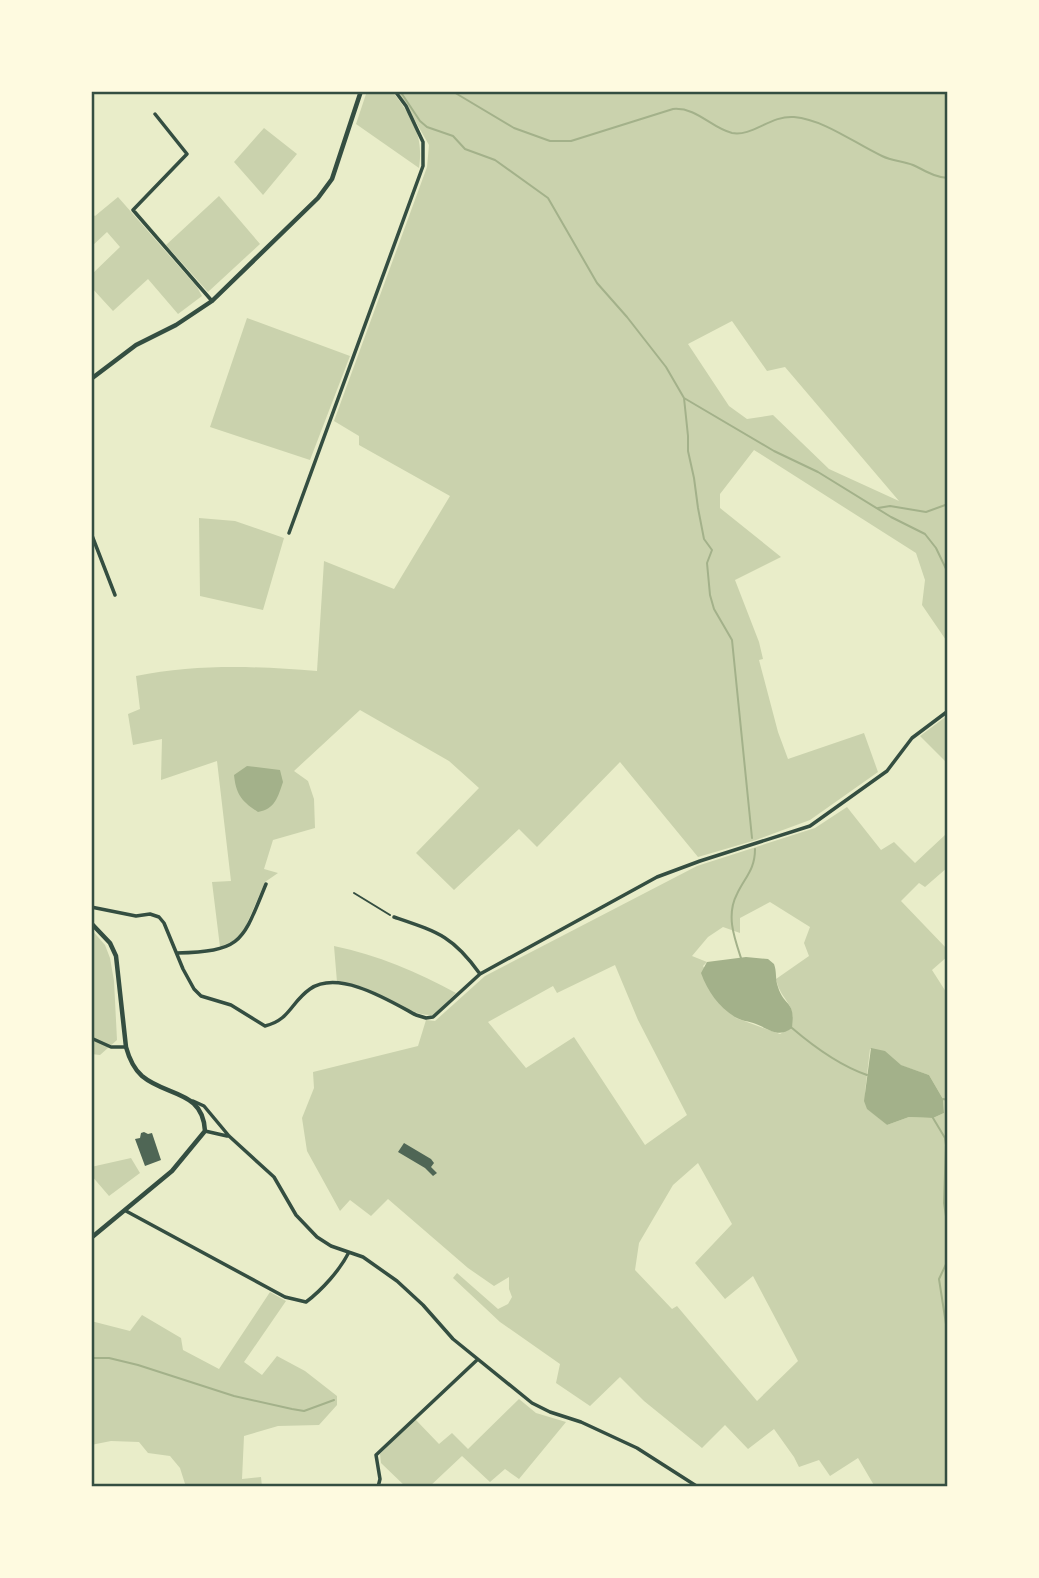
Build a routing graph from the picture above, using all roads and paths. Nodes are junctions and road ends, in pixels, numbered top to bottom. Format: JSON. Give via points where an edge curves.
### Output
{"nodes":[{"id":1,"x":361,"y":91,"type":"edge"},
{"id":2,"x":395,"y":91,"type":"edge"},
{"id":3,"x":155,"y":114,"type":"dead end"},
{"id":4,"x":212,"y":301,"type":"junction"},
{"id":5,"x":91,"y":379,"type":"edge"},
{"id":6,"x":91,"y":533,"type":"edge"},
{"id":7,"x":289,"y":533,"type":"dead end"},
{"id":8,"x":115,"y":595,"type":"dead end"},
{"id":9,"x":948,"y":711,"type":"edge"},
{"id":10,"x":266,"y":884,"type":"dead end"},
{"id":11,"x":354,"y":893,"type":"dead end"},
{"id":12,"x":91,"y":907,"type":"edge"},
{"id":13,"x":394,"y":917,"type":"joint"},
{"id":14,"x":91,"y":923,"type":"edge"},
{"id":15,"x":177,"y":953,"type":"junction"},
{"id":16,"x":480,"y":974,"type":"junction"},
{"id":17,"x":91,"y":1038,"type":"edge"},
{"id":18,"x":126,"y":1047,"type":"junction"},
{"id":19,"x":193,"y":1101,"type":"junction"},
{"id":20,"x":205,"y":1131,"type":"junction"},
{"id":21,"x":229,"y":1136,"type":"junction"},
{"id":22,"x":126,"y":1211,"type":"junction"},
{"id":23,"x":91,"y":1238,"type":"edge"},
{"id":24,"x":349,"y":1252,"type":"junction"},
{"id":25,"x":477,"y":1360,"type":"junction"},
{"id":26,"x":378,"y":1487,"type":"edge"},
{"id":27,"x":698,"y":1487,"type":"edge"}],
"edges":[{"from":1,"to":4,"type":"street","via":[[332,179]]},
{"from":2,"to":7,"type":"street","via":[[424,142],[424,166]]},
{"from":3,"to":4,"type":"street","via":[[187,154],[133,210]]},
{"from":4,"to":5,"type":"street","via":[[136,345]]},
{"from":6,"to":8,"type":"street"},
{"from":9,"to":16,"type":"street","via":[[912,738],[887,771],[810,826],[657,877]]},
{"from":10,"to":15,"type":"street","via":[[242,938],[215,950]]},
{"from":11,"to":13,"type":"path"},
{"from":12,"to":15,"type":"street","via":[[159,917]]},
{"from":13,"to":16,"type":"street","via":[[441,934],[463,949]]},
{"from":14,"to":18,"type":"street","via":[[116,956]]},
{"from":15,"to":16,"type":"street","via":[[189,982],[201,996],[231,1005],[265,1026],[280,1021],[310,989],[334,983],[359,986],[416,1015],[433,1017]]},
{"from":17,"to":18,"type":"street","via":[[111,1047]]},
{"from":18,"to":19,"type":"street","via":[[143,1077]]},
{"from":19,"to":20,"type":"street","via":[[201,1111]]},
{"from":19,"to":21,"type":"street","via":[[204,1106]]},
{"from":20,"to":21,"type":"street"},
{"from":20,"to":22,"type":"street","via":[[172,1171]]},
{"from":21,"to":24,"type":"street","via":[[274,1177],[306,1227],[331,1246]]},
{"from":22,"to":23,"type":"street"},
{"from":22,"to":24,"type":"street","via":[[285,1297],[306,1302]]},
{"from":24,"to":25,"type":"street","via":[[397,1281]]},
{"from":25,"to":26,"type":"street","via":[[376,1455]]},
{"from":25,"to":27,"type":"street","via":[[532,1403],[637,1448]]}]}
